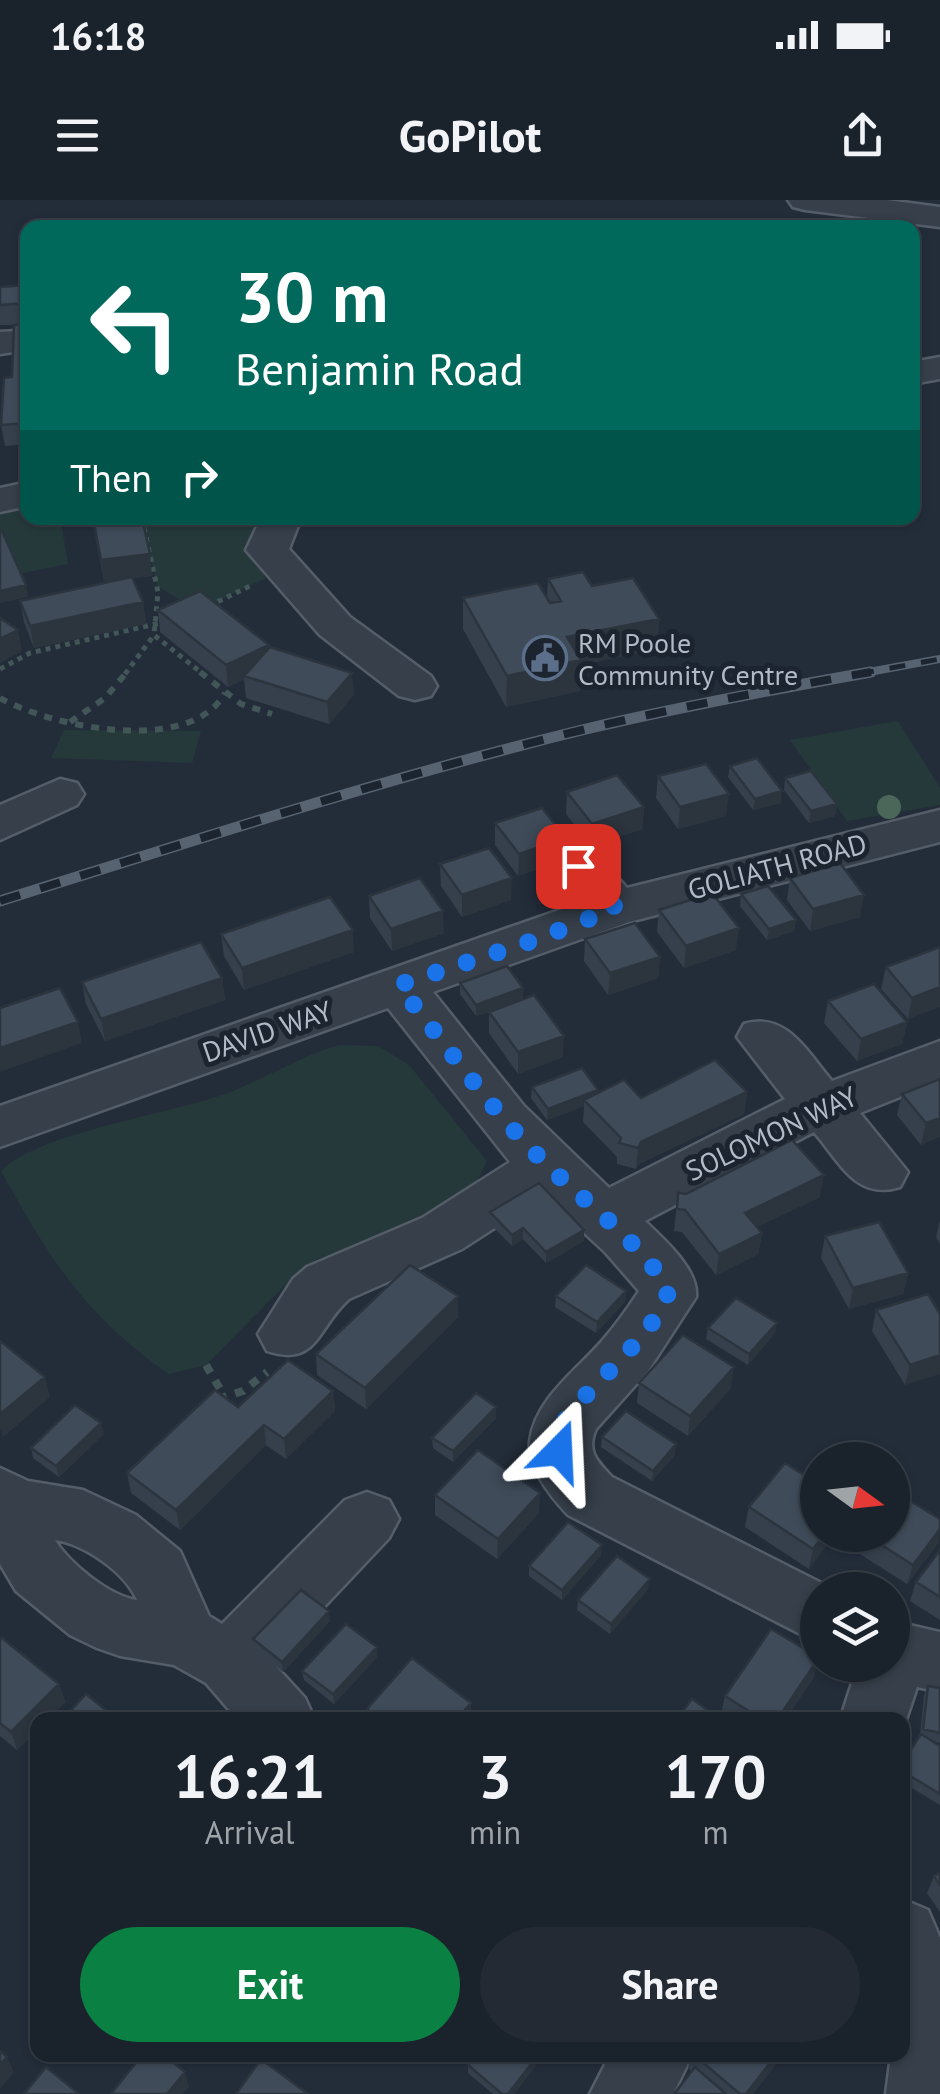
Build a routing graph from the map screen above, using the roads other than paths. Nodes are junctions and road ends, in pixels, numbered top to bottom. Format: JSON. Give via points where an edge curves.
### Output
{"nodes":[{"id":1,"x":805,"y":200,"type":"edge"},
{"id":2,"x":940,"y":216,"type":"edge"},
{"id":3,"x":279,"y":525,"type":"edge"},
{"id":4,"x":415,"y":686,"type":"dead end"},
{"id":5,"x":60,"y":794,"type":"dead end"},
{"id":6,"x":0,"y":824,"type":"edge"},
{"id":7,"x":931,"y":840,"type":"edge"},
{"id":8,"x":578,"y":866,"type":"dead end"},
{"id":9,"x":616,"y":908,"type":"junction"},
{"id":10,"x":535,"y":940,"type":"joint"},
{"id":11,"x":398,"y":985,"type":"junction"},
{"id":12,"x":763,"y":1038,"type":"dead end"},
{"id":13,"x":940,"y":1060,"type":"edge"},
{"id":14,"x":821,"y":1107,"type":"junction"},
{"id":15,"x":0,"y":1127,"type":"edge"},
{"id":16,"x":546,"y":1164,"type":"junction"},
{"id":17,"x":880,"y":1172,"type":"dead end"},
{"id":18,"x":606,"y":1215,"type":"junction"},
{"id":19,"x":288,"y":1334,"type":"road end"},
{"id":20,"x":6,"y":1501,"type":"edge"},
{"id":21,"x":367,"y":1518,"type":"dead end"},
{"id":22,"x":800,"y":1604,"type":"edge"},
{"id":23,"x":207,"y":1650,"type":"junction"},
{"id":24,"x":910,"y":1655,"type":"edge"},
{"id":25,"x":940,"y":1662,"type":"edge"},
{"id":26,"x":885,"y":1682,"type":"edge"},
{"id":27,"x":273,"y":1712,"type":"edge"},
{"id":28,"x":876,"y":1712,"type":"edge"},
{"id":29,"x":910,"y":1955,"type":"edge"},
{"id":30,"x":650,"y":2062,"type":"edge"},
{"id":31,"x":628,"y":2094,"type":"edge"},
{"id":32,"x":924,"y":2094,"type":"edge"}],
"edges":[{"from":1,"to":2,"type":"street"},
{"from":3,"to":4,"type":"street","via":[[267,550],[335,626]]},
{"from":5,"to":6,"type":"street"},
{"from":7,"to":9,"type":"street","name":"GOLIATH ROAD"},
{"from":8,"to":9,"type":"street"},
{"from":9,"to":10,"type":"street","name":"GOLIATH ROAD"},
{"from":10,"to":11,"type":"street","name":"DAVID WAY"},
{"from":11,"to":15,"type":"street","name":"DAVID WAY"},
{"from":11,"to":16,"type":"street","via":[[487,1101]]},
{"from":12,"to":14,"type":"street"},
{"from":13,"to":14,"type":"street","name":"SOLOMON WAY"},
{"from":14,"to":17,"type":"street"},
{"from":14,"to":18,"type":"street","name":"SOLOMON WAY"},
{"from":16,"to":18,"type":"street"},
{"from":16,"to":19,"type":"street","via":[[434,1239],[328,1284]]},
{"from":18,"to":22,"type":"street","via":[[664,1281],[669,1296],[620,1362],[570,1413],[561,1439],[563,1464],[590,1496]]},
{"from":20,"to":23,"type":"street","via":[[83,1518],[114,1535],[158,1571]]},
{"from":21,"to":23,"type":"street"},
{"from":23,"to":27,"type":"street"},
{"from":24,"to":25,"type":"street"},
{"from":26,"to":28,"type":"street"},
{"from":29,"to":32,"type":"street","via":[[926,1994]]},
{"from":30,"to":31,"type":"street"}]}
